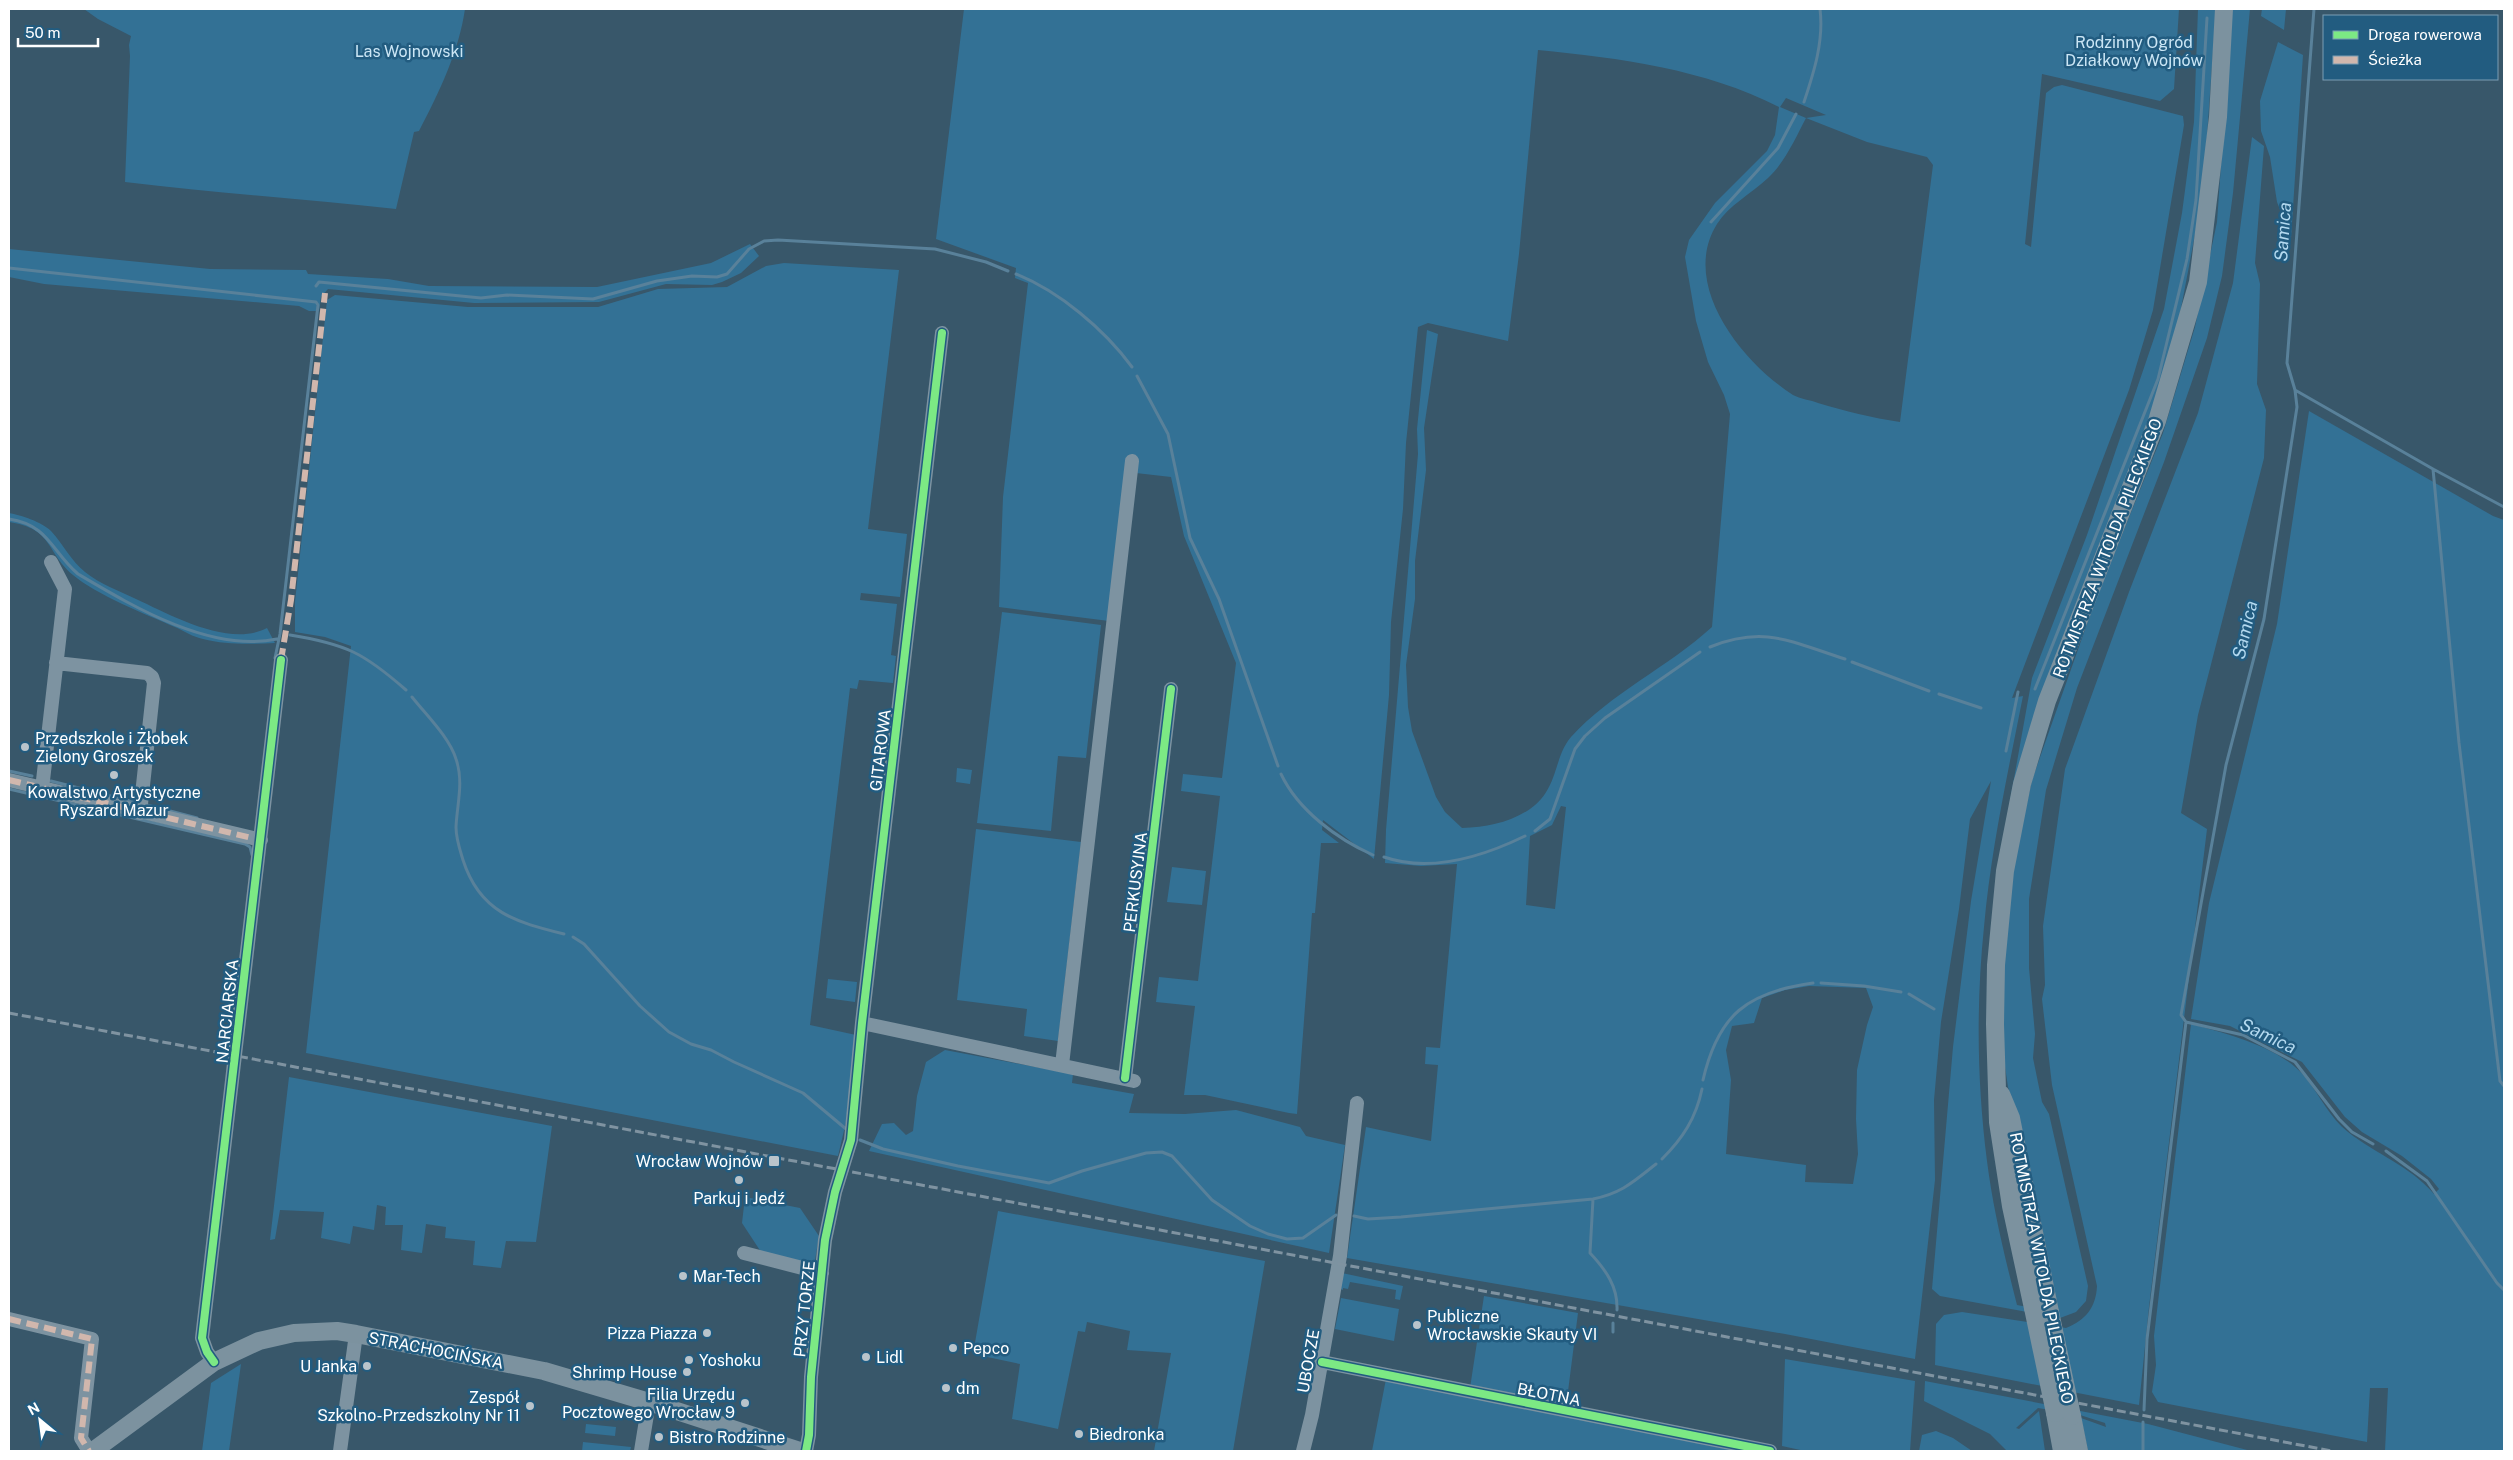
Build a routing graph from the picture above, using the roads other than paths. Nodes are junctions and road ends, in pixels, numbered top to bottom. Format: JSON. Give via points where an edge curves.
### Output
{"nodes":[{"id":1,"x":2224,"y":9,"type":"edge"},
{"id":2,"x":942,"y":333,"type":"dead end"},
{"id":3,"x":1132,"y":461,"type":"dead end"},
{"id":4,"x":52,"y":562,"type":"dead end"},
{"id":5,"x":282,"y":660,"type":"dead end"},
{"id":6,"x":56,"y":663,"type":"junction"},
{"id":7,"x":1171,"y":689,"type":"dead end"},
{"id":8,"x":9,"y":780,"type":"edge"},
{"id":9,"x":42,"y":788,"type":"junction"},
{"id":10,"x":140,"y":813,"type":"junction"},
{"id":11,"x":261,"y":840,"type":"junction"},
{"id":12,"x":862,"y":1023,"type":"junction"},
{"id":13,"x":1062,"y":1065,"type":"junction"},
{"id":14,"x":1998,"y":1087,"type":"junction"},
{"id":15,"x":1357,"y":1103,"type":"dead end"},
{"id":16,"x":842,"y":1170,"type":"joint"},
{"id":17,"x":744,"y":1253,"type":"dead end"},
{"id":18,"x":822,"y":1273,"type":"junction"},
{"id":19,"x":9,"y":1319,"type":"edge"},
{"id":20,"x":356,"y":1334,"type":"junction"},
{"id":21,"x":214,"y":1362,"type":"junction"},
{"id":22,"x":1322,"y":1362,"type":"junction"},
{"id":23,"x":649,"y":1402,"type":"junction"},
{"id":24,"x":2063,"y":1415,"type":"junction"},
{"id":25,"x":89,"y":1451,"type":"edge"},
{"id":26,"x":93,"y":1451,"type":"edge"},
{"id":27,"x":340,"y":1451,"type":"edge"},
{"id":28,"x":641,"y":1451,"type":"edge"},
{"id":29,"x":800,"y":1451,"type":"edge"},
{"id":30,"x":806,"y":1451,"type":"edge"},
{"id":31,"x":1303,"y":1451,"type":"edge"},
{"id":32,"x":1770,"y":1451,"type":"edge"},
{"id":33,"x":2062,"y":1451,"type":"edge"},
{"id":34,"x":2079,"y":1451,"type":"edge"}],
"edges":[{"from":1,"to":14,"type":"main road","name":"ROTMISTRZA WITOLDA PILECKIEGO","via":[[2218,117],[2198,282],[2156,421],[2047,701],[2012,829],[1996,965]]},
{"from":2,"to":12,"type":"street","name":"GITAROWA"},
{"from":3,"to":13,"type":"street"},
{"from":4,"to":6,"type":"street","via":[[65,589]]},
{"from":5,"to":11,"type":"street","name":"NARCIARSKA"},
{"from":6,"to":9,"type":"street"},
{"from":6,"to":10,"type":"street","via":[[147,673],[152,677],[154,683]]},
{"from":7,"to":13,"type":"street","name":"PERKUSYJNA","via":[[1130,1080]]},
{"from":8,"to":9,"type":"street"},
{"from":9,"to":10,"type":"street"},
{"from":10,"to":11,"type":"street"},
{"from":11,"to":21,"type":"street","name":"NARCIARSKA","via":[[202,1338]]},
{"from":12,"to":13,"type":"street","name":"PERKUSYJNA"},
{"from":12,"to":16,"type":"street","name":"GITAROWA","via":[[851,1140]]},
{"from":14,"to":24,"type":"main road","name":"ROTMISTRZA WITOLDA PILECKIEGO","bridge":true,"via":[[2011,1118],[2050,1312]]},
{"from":14,"to":24,"type":"main road","name":"ROTMISTRZA WITOLDA PILECKIEGO","bridge":true,"via":[[1998,1122],[2011,1206],[2033,1308]]},
{"from":15,"to":22,"type":"street","name":"UBOCZE","via":[[1340,1254]]},
{"from":16,"to":18,"type":"street","name":"PRZY TORZE","via":[[832,1206]]},
{"from":17,"to":18,"type":"street"},
{"from":18,"to":30,"type":"street","name":"PRZY TORZE"},
{"from":19,"to":25,"type":"street","via":[[92,1340],[81,1438]]},
{"from":20,"to":21,"type":"main road","name":"STRACHOCIŃSKA","via":[[337,1331],[294,1333],[259,1341]]},
{"from":20,"to":23,"type":"main road","name":"STRACHOCIŃSKA","via":[[538,1370]]},
{"from":20,"to":27,"type":"street"},
{"from":21,"to":26,"type":"main road","name":"STRACHOCIŃSKA"},
{"from":22,"to":31,"type":"street","name":"UBOCZE"},
{"from":22,"to":32,"type":"street","name":"BŁOTNA"},
{"from":23,"to":28,"type":"street"},
{"from":23,"to":29,"type":"main road","name":"STRACHOCIŃSKA"},
{"from":24,"to":33,"type":"main road","name":"ROTMISTRZA WITOLDA PILECKIEGO"},
{"from":24,"to":34,"type":"main road","name":"ROTMISTRZA WITOLDA PILECKIEGO"}]}
